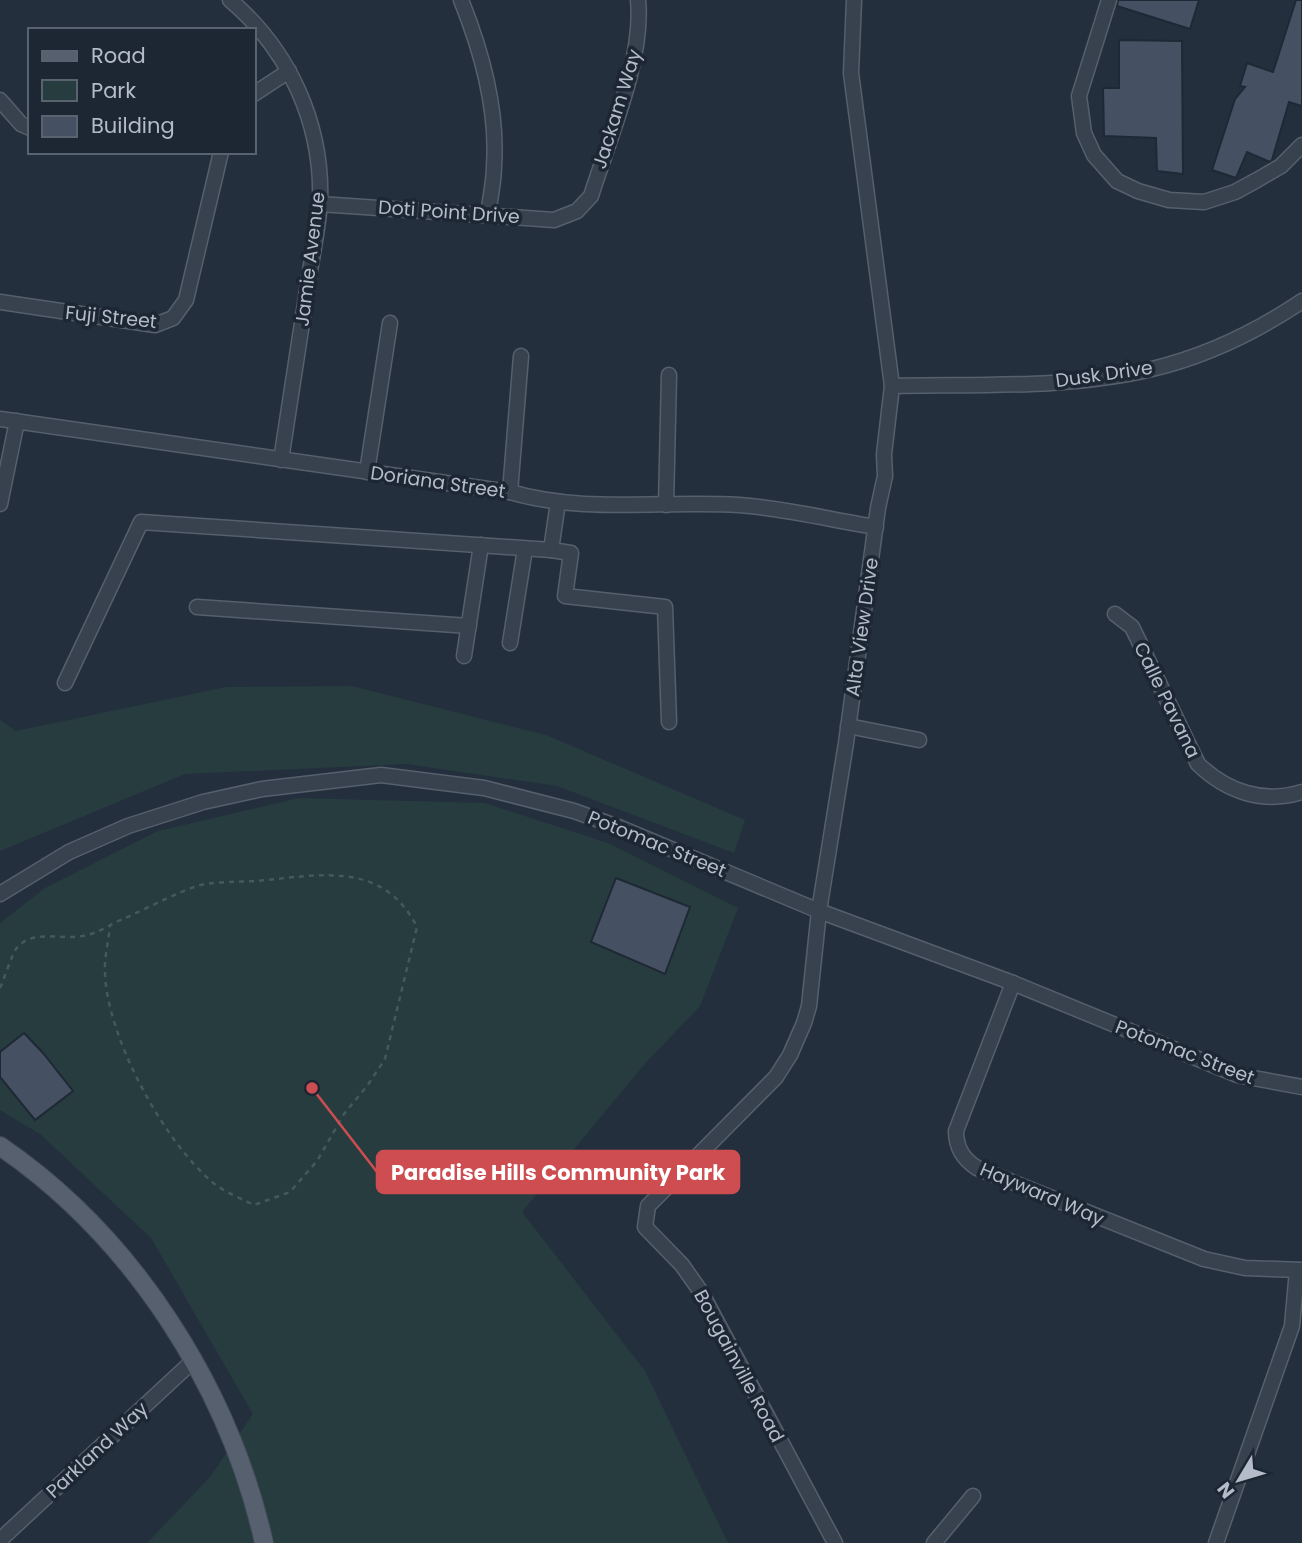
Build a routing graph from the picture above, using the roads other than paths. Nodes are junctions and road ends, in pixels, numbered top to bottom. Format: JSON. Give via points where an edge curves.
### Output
{"nodes":[{"id":1,"x":230,"y":0,"type":"edge"},
{"id":2,"x":461,"y":0,"type":"edge"},
{"id":3,"x":638,"y":0,"type":"edge"},
{"id":4,"x":854,"y":0,"type":"edge"},
{"id":5,"x":1109,"y":0,"type":"edge"},
{"id":6,"x":289,"y":71,"type":"junction"},
{"id":7,"x":256,"y":93,"type":"edge"},
{"id":8,"x":0,"y":100,"type":"edge"},
{"id":9,"x":28,"y":127,"type":"edge"},
{"id":10,"x":1302,"y":145,"type":"edge"},
{"id":11,"x":221,"y":154,"type":"edge"},
{"id":12,"x":320,"y":204,"type":"junction"},
{"id":13,"x":577,"y":211,"type":"joint"},
{"id":14,"x":488,"y":215,"type":"junction"},
{"id":15,"x":1302,"y":301,"type":"edge"},
{"id":16,"x":0,"y":302,"type":"edge"},
{"id":17,"x":390,"y":323,"type":"dead end"},
{"id":18,"x":521,"y":356,"type":"dead end"},
{"id":19,"x":669,"y":375,"type":"dead end"},
{"id":20,"x":892,"y":386,"type":"junction"},
{"id":21,"x":0,"y":419,"type":"edge"},
{"id":22,"x":18,"y":421,"type":"junction"},
{"id":23,"x":281,"y":460,"type":"junction"},
{"id":24,"x":367,"y":472,"type":"junction"},
{"id":25,"x":510,"y":492,"type":"junction"},
{"id":26,"x":558,"y":502,"type":"junction"},
{"id":27,"x":0,"y":504,"type":"edge"},
{"id":28,"x":666,"y":505,"type":"junction"},
{"id":29,"x":876,"y":527,"type":"junction"},
{"id":30,"x":481,"y":545,"type":"junction"},
{"id":31,"x":525,"y":549,"type":"junction"},
{"id":32,"x":551,"y":551,"type":"junction"},
{"id":33,"x":197,"y":607,"type":"dead end"},
{"id":34,"x":1115,"y":614,"type":"dead end"},
{"id":35,"x":469,"y":626,"type":"junction"},
{"id":36,"x":510,"y":643,"type":"dead end"},
{"id":37,"x":464,"y":656,"type":"dead end"},
{"id":38,"x":65,"y":683,"type":"dead end"},
{"id":39,"x":668,"y":722,"type":"dead end"},
{"id":40,"x":848,"y":726,"type":"junction"},
{"id":41,"x":919,"y":740,"type":"dead end"},
{"id":42,"x":1302,"y":792,"type":"edge"},
{"id":43,"x":0,"y":894,"type":"edge"},
{"id":44,"x":819,"y":911,"type":"junction"},
{"id":45,"x":1013,"y":983,"type":"junction"},
{"id":46,"x":1302,"y":1087,"type":"edge"},
{"id":47,"x":0,"y":1146,"type":"edge"},
{"id":48,"x":657,"y":1198,"type":"joint"},
{"id":49,"x":1300,"y":1270,"type":"edge"},
{"id":50,"x":194,"y":1360,"type":"junction"},
{"id":51,"x":973,"y":1496,"type":"dead end"},
{"id":52,"x":0,"y":1540,"type":"edge"},
{"id":53,"x":264,"y":1543,"type":"edge"},
{"id":54,"x":835,"y":1543,"type":"edge"},
{"id":55,"x":934,"y":1543,"type":"edge"},
{"id":56,"x":1216,"y":1543,"type":"edge"}],
"edges":[{"from":1,"to":6,"type":"street","name":"Jamie Avenue","via":[[264,33]]},
{"from":2,"to":14,"type":"street","via":[[479,51],[491,108],[495,166]]},
{"from":3,"to":13,"type":"street","name":"Jackam Way","via":[[633,65],[591,196]]},
{"from":4,"to":20,"type":"street","name":"Alta View Drive","via":[[851,73]]},
{"from":5,"to":10,"type":"street","via":[[1079,96],[1084,133],[1094,155],[1117,181],[1169,200],[1205,202],[1258,180]]},
{"from":6,"to":7,"type":"street"},
{"from":6,"to":12,"type":"street","name":"Jamie Avenue","via":[[314,135]]},
{"from":8,"to":9,"type":"street"},
{"from":11,"to":16,"type":"street","name":"Fuji Street","via":[[186,299],[173,318],[155,325]]},
{"from":12,"to":14,"type":"street","name":"Doti Point Drive"},
{"from":12,"to":23,"type":"street","name":"Jamie Avenue"},
{"from":13,"to":14,"type":"street","name":"Doti Point Drive","via":[[554,220]]},
{"from":15,"to":20,"type":"street","name":"Dusk Drive","via":[[1230,342],[1126,374],[1072,381]]},
{"from":17,"to":24,"type":"street"},
{"from":18,"to":25,"type":"street"},
{"from":19,"to":28,"type":"street"},
{"from":20,"to":29,"type":"street","name":"Alta View Drive"},
{"from":21,"to":22,"type":"street","name":"Doriana Street"},
{"from":22,"to":23,"type":"street","name":"Doriana Street"},
{"from":22,"to":27,"type":"street"},
{"from":23,"to":24,"type":"street","name":"Doriana Street"},
{"from":24,"to":25,"type":"street","name":"Doriana Street"},
{"from":25,"to":26,"type":"street","name":"Doriana Street"},
{"from":26,"to":28,"type":"street","name":"Doriana Street"},
{"from":26,"to":32,"type":"street"},
{"from":28,"to":29,"type":"street","name":"Doriana Street","via":[[740,505]]},
{"from":29,"to":40,"type":"street","name":"Alta View Drive"},
{"from":30,"to":31,"type":"street"},
{"from":30,"to":35,"type":"street"},
{"from":30,"to":38,"type":"street","via":[[141,522]]},
{"from":31,"to":32,"type":"street"},
{"from":31,"to":36,"type":"street"},
{"from":32,"to":39,"type":"street","via":[[571,553],[565,596],[664,607]]},
{"from":33,"to":35,"type":"street"},
{"from":34,"to":42,"type":"street","name":"Calle Pavana","via":[[1132,627],[1198,764],[1208,774],[1230,788],[1256,796]]},
{"from":35,"to":37,"type":"street"},
{"from":40,"to":41,"type":"street"},
{"from":40,"to":44,"type":"street","name":"Alta View Drive"},
{"from":43,"to":44,"type":"street","name":"Potomac Street","via":[[69,852],[128,826],[203,802],[262,789],[381,775],[484,788],[574,811]]},
{"from":44,"to":45,"type":"street","name":"Potomac Street"},
{"from":44,"to":48,"type":"street","name":"Alta View Drive","via":[[809,1006],[785,1065]]},
{"from":45,"to":46,"type":"street","name":"Potomac Street","via":[[1237,1076]]},
{"from":45,"to":49,"type":"street","name":"Hayward Way","via":[[956,1131],[964,1158],[977,1168],[1204,1259],[1245,1268]]},
{"from":47,"to":50,"type":"main road","via":[[85,1216],[159,1306]]},
{"from":48,"to":54,"type":"street","name":"Bougainville Road","via":[[648,1206],[645,1227],[701,1292]]},
{"from":49,"to":56,"type":"street","via":[[1292,1326]]},
{"from":50,"to":52,"type":"street","name":"Parkland Way"},
{"from":50,"to":53,"type":"main road","via":[[246,1476]]},
{"from":51,"to":55,"type":"street"}]}
